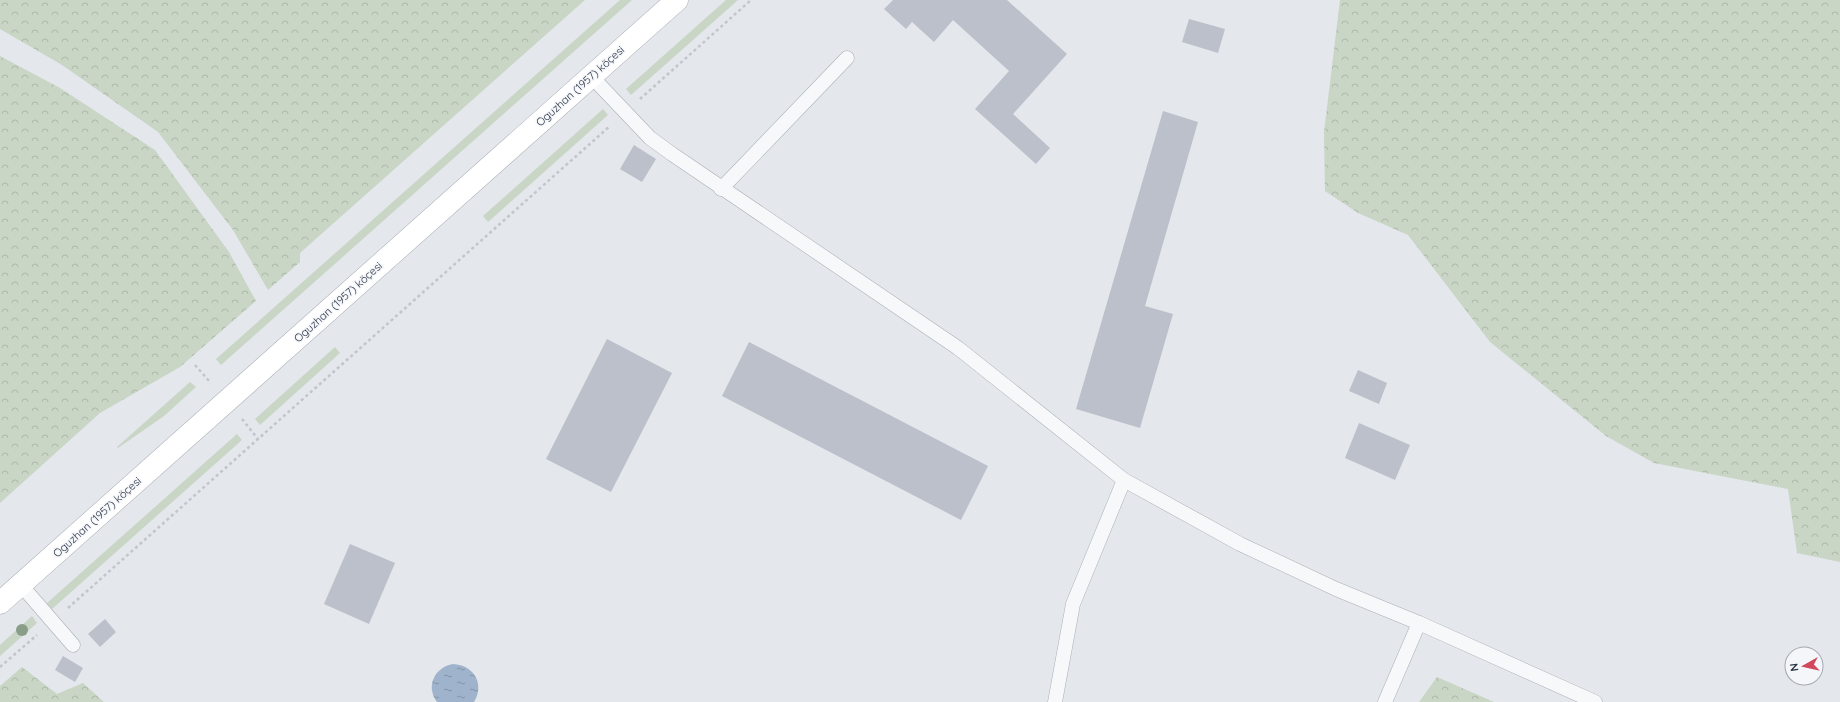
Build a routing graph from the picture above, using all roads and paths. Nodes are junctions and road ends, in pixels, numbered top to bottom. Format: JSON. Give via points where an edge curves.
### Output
{"nodes":[{"id":1,"x":677,"y":0,"type":"edge"},
{"id":2,"x":751,"y":0,"type":"edge"},
{"id":3,"x":847,"y":58,"type":"dead end"},
{"id":4,"x":591,"y":76,"type":"junction"},
{"id":5,"x":625,"y":112,"type":"junction"},
{"id":6,"x":721,"y":189,"type":"junction"},
{"id":7,"x":1124,"y":480,"type":"junction"},
{"id":8,"x":21,"y":584,"type":"junction"},
{"id":9,"x":0,"y":603,"type":"edge"},
{"id":10,"x":52,"y":622,"type":"junction"},
{"id":11,"x":1419,"y":622,"type":"junction"},
{"id":12,"x":73,"y":645,"type":"dead end"},
{"id":13,"x":0,"y":668,"type":"edge"},
{"id":14,"x":1055,"y":702,"type":"edge"},
{"id":15,"x":1385,"y":702,"type":"edge"},
{"id":16,"x":1596,"y":702,"type":"edge"}],
"edges":[{"from":1,"to":4,"type":"main road","name":"Oguzhan (1957) köçesi"},
{"from":2,"to":5,"type":"path"},
{"from":3,"to":6,"type":"lane"},
{"from":4,"to":5,"type":"lane"},
{"from":4,"to":8,"type":"main road","name":"Oguzhan (1957) köçesi"},
{"from":5,"to":6,"type":"lane","via":[[650,138]]},
{"from":5,"to":10,"type":"path"},
{"from":6,"to":7,"type":"lane","via":[[958,348]]},
{"from":7,"to":11,"type":"lane","via":[[1240,544],[1336,589]]},
{"from":7,"to":14,"type":"lane","via":[[1073,604]]},
{"from":8,"to":9,"type":"main road","name":"Oguzhan (1957) köçesi"},
{"from":8,"to":10,"type":"lane"},
{"from":10,"to":12,"type":"lane"},
{"from":10,"to":13,"type":"path"},
{"from":11,"to":15,"type":"lane"},
{"from":11,"to":16,"type":"lane"}]}
